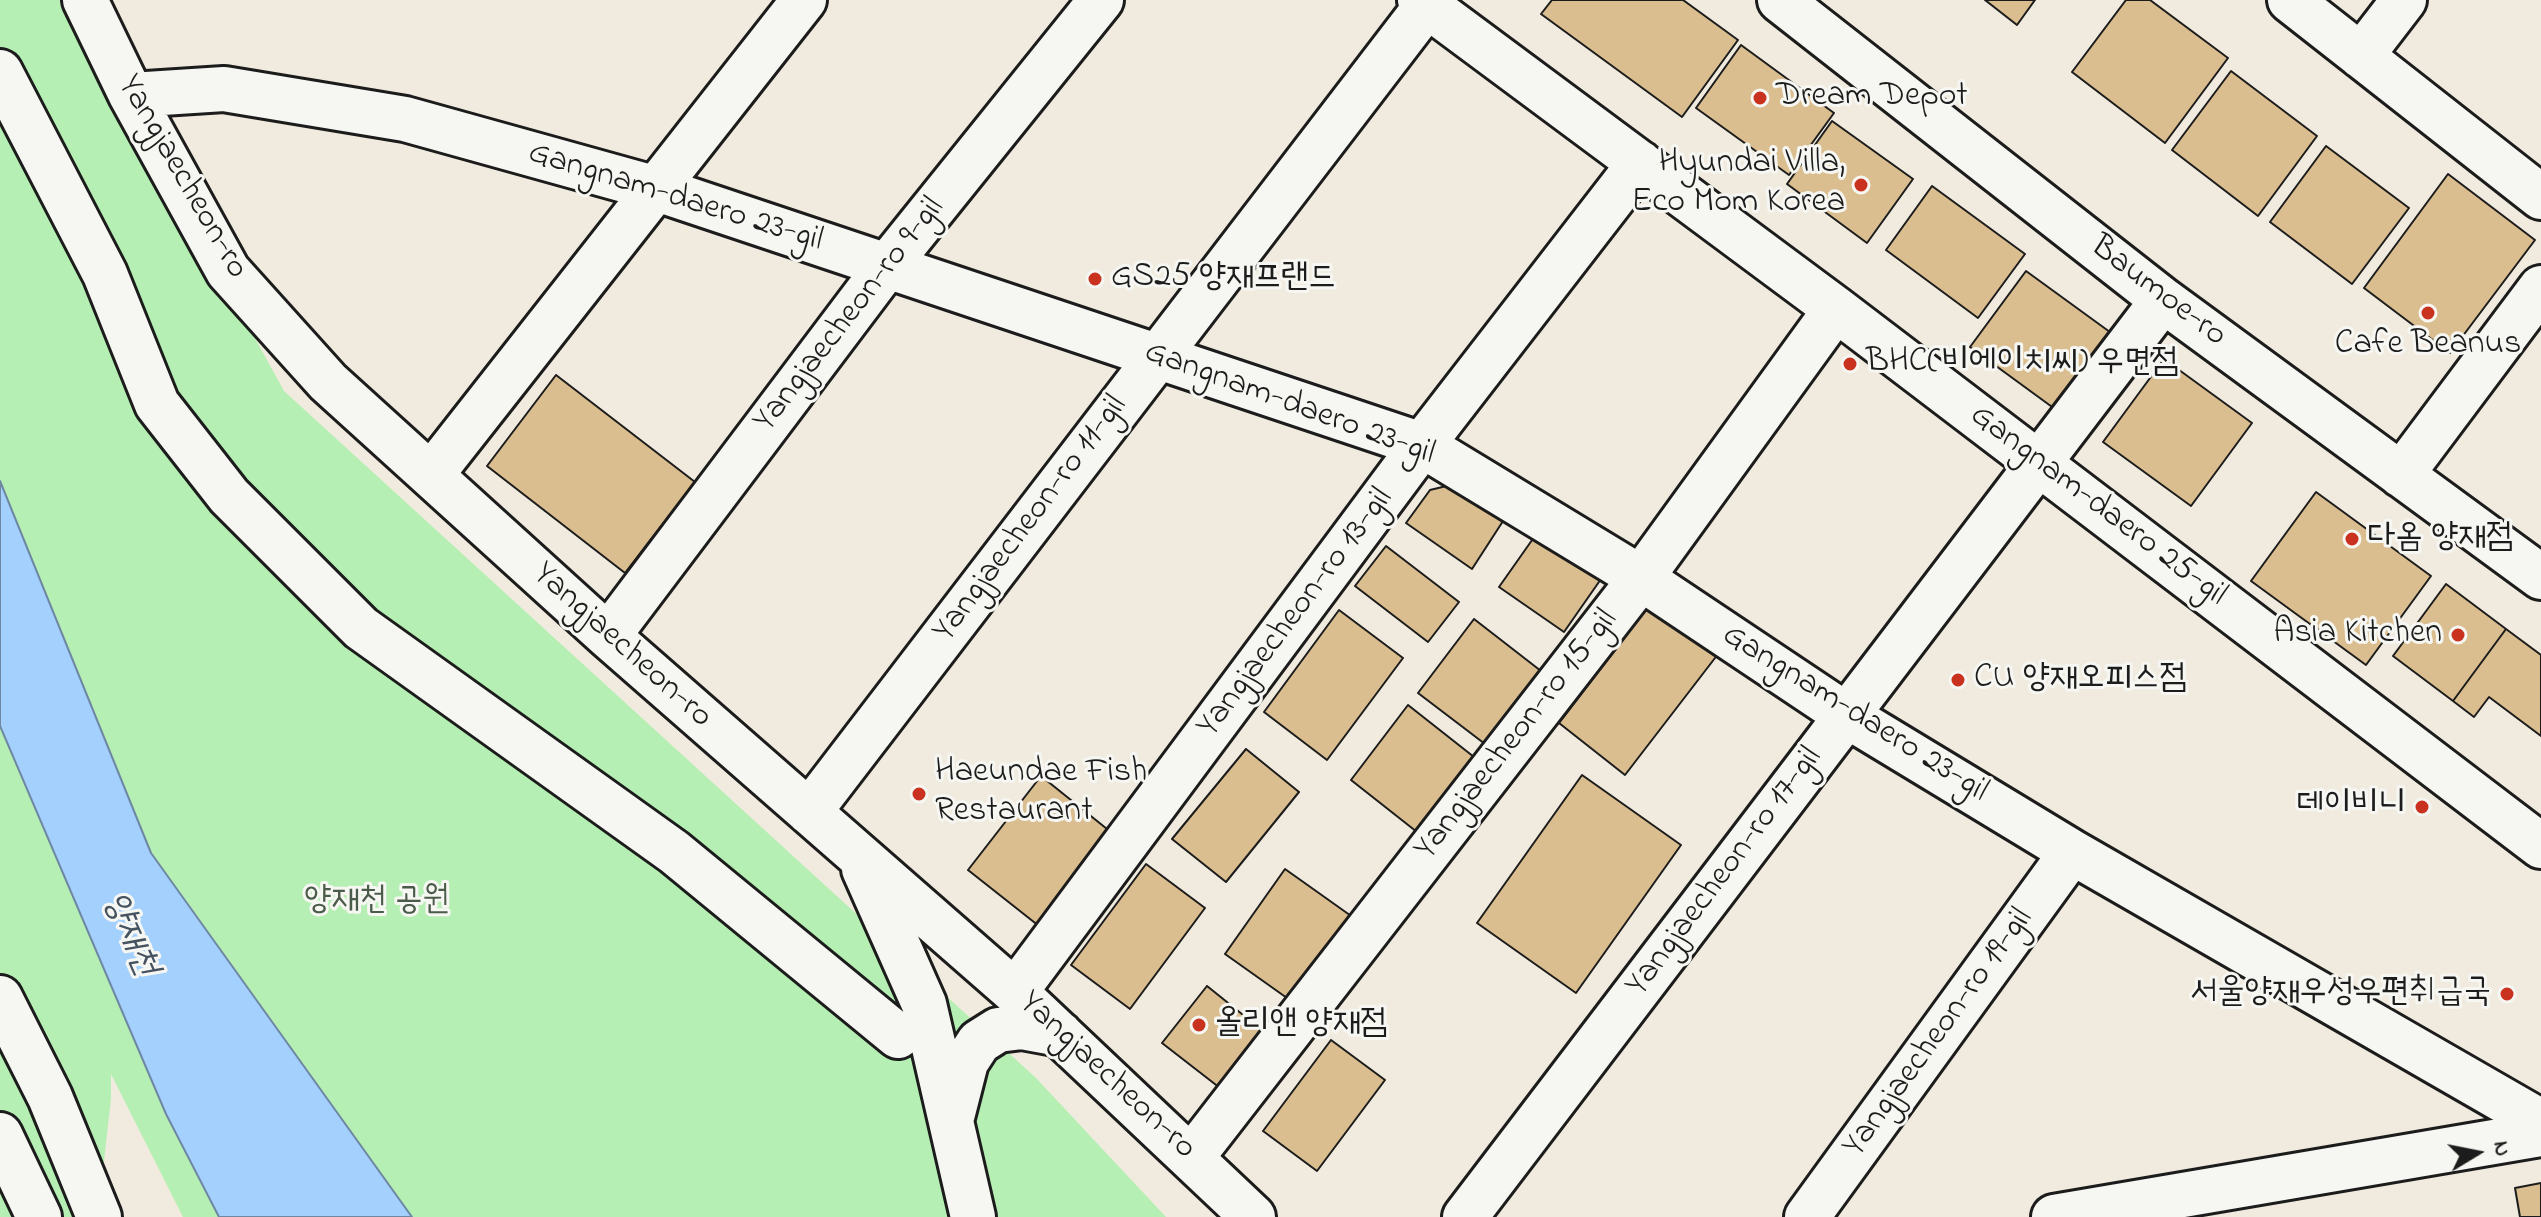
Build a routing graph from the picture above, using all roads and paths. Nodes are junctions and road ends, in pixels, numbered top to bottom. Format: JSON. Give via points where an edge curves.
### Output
{"nodes":[{"id":1,"x":85,"y":0,"type":"edge"},
{"id":2,"x":804,"y":0,"type":"edge"},
{"id":3,"x":1101,"y":0,"type":"edge"},
{"id":4,"x":1780,"y":0,"type":"edge"},
{"id":5,"x":2290,"y":0,"type":"edge"},
{"id":6,"x":2404,"y":0,"type":"edge"},
{"id":7,"x":1426,"y":2,"type":"edge"},
{"id":8,"x":2361,"y":56,"type":"junction"},
{"id":9,"x":0,"y":72,"type":"edge"},
{"id":10,"x":131,"y":95,"type":"junction"},
{"id":11,"x":1640,"y":163,"type":"junction"},
{"id":12,"x":657,"y":189,"type":"junction"},
{"id":13,"x":2541,"y":197,"type":"edge"},
{"id":14,"x":887,"y":266,"type":"junction"},
{"id":15,"x":2541,"y":288,"type":"edge"},
{"id":16,"x":2163,"y":300,"type":"junction"},
{"id":17,"x":1836,"y":309,"type":"junction"},
{"id":18,"x":1157,"y":357,"type":"junction"},
{"id":19,"x":1422,"y":445,"type":"junction"},
{"id":20,"x":2039,"y":462,"type":"junction"},
{"id":21,"x":431,"y":475,"type":"junction"},
{"id":22,"x":2401,"y":475,"type":"junction"},
{"id":23,"x":2541,"y":577,"type":"edge"},
{"id":24,"x":1641,"y":578,"type":"junction"},
{"id":25,"x":608,"y":636,"type":"junction"},
{"id":26,"x":1846,"y":715,"type":"junction"},
{"id":27,"x":809,"y":812,"type":"junction"},
{"id":28,"x":2541,"y":846,"type":"edge"},
{"id":29,"x":856,"y":852,"type":"junction"},
{"id":30,"x":2072,"y":852,"type":"junction"},
{"id":31,"x":1015,"y":992,"type":"junction"},
{"id":32,"x":0,"y":998,"type":"edge"},
{"id":33,"x":1060,"y":1034,"type":"junction"},
{"id":34,"x":898,"y":1036,"type":"dead end"},
{"id":35,"x":2541,"y":1122,"type":"edge"},
{"id":36,"x":950,"y":1123,"type":"junction"},
{"id":37,"x":2541,"y":1134,"type":"edge"},
{"id":38,"x":0,"y":1135,"type":"edge"},
{"id":39,"x":1191,"y":1158,"type":"junction"},
{"id":40,"x":39,"y":1217,"type":"edge"},
{"id":41,"x":99,"y":1217,"type":"edge"},
{"id":42,"x":973,"y":1217,"type":"edge"},
{"id":43,"x":1253,"y":1217,"type":"edge"},
{"id":44,"x":1465,"y":1217,"type":"edge"},
{"id":45,"x":1807,"y":1217,"type":"edge"},
{"id":46,"x":2054,"y":1217,"type":"edge"}],
"edges":[{"from":1,"to":10,"type":"street","name":"Yangjaecheon-ro"},
{"from":2,"to":12,"type":"street"},
{"from":3,"to":14,"type":"street","name":"Yangjaecheon-ro 9-gil"},
{"from":4,"to":16,"type":"street","name":"Baumoe-ro"},
{"from":5,"to":8,"type":"street"},
{"from":6,"to":8,"type":"street"},
{"from":7,"to":11,"type":"street","name":"Gangnam-daero 25-gil"},
{"from":7,"to":18,"type":"street","name":"Yangjaecheon-ro 11-gil"},
{"from":8,"to":13,"type":"street"},
{"from":9,"to":34,"type":"street","via":[[105,274],[157,404],[229,496],[361,628],[674,852]]},
{"from":10,"to":12,"type":"street","name":"Gangnam-daero 23-gil","via":[[224,89],[405,119]]},
{"from":10,"to":21,"type":"street","name":"Yangjaecheon-ro","via":[[228,271],[328,382]]},
{"from":11,"to":17,"type":"street","name":"Gangnam-daero 25-gil"},
{"from":11,"to":19,"type":"street","name":"Yangjaecheon-ro 13-gil"},
{"from":12,"to":14,"type":"street","name":"Gangnam-daero 23-gil"},
{"from":12,"to":21,"type":"street"},
{"from":14,"to":18,"type":"street","name":"Gangnam-daero 23-gil"},
{"from":14,"to":25,"type":"street","name":"Yangjaecheon-ro 9-gil"},
{"from":15,"to":22,"type":"street"},
{"from":16,"to":20,"type":"street","name":"Yangjaecheon-ro 17-gil"},
{"from":16,"to":22,"type":"street","name":"Baumoe-ro"},
{"from":17,"to":20,"type":"street","name":"Gangnam-daero 25-gil"},
{"from":17,"to":24,"type":"street","name":"Yangjaecheon-ro 15-gil"},
{"from":18,"to":19,"type":"street","name":"Gangnam-daero 23-gil"},
{"from":18,"to":27,"type":"street","name":"Yangjaecheon-ro 11-gil"},
{"from":19,"to":24,"type":"street","name":"Gangnam-daero 23-gil"},
{"from":19,"to":31,"type":"street","name":"Yangjaecheon-ro 13-gil"},
{"from":20,"to":26,"type":"street","name":"Yangjaecheon-ro 17-gil"},
{"from":20,"to":28,"type":"street","name":"Gangnam-daero 25-gil"},
{"from":21,"to":25,"type":"street","name":"Yangjaecheon-ro"},
{"from":22,"to":23,"type":"street","name":"Baumoe-ro"},
{"from":24,"to":26,"type":"street","name":"Gangnam-daero 23-gil"},
{"from":24,"to":39,"type":"street","name":"Yangjaecheon-ro 15-gil"},
{"from":25,"to":27,"type":"street","name":"Yangjaecheon-ro"},
{"from":26,"to":30,"type":"street","name":"Gangnam-daero 23-gil"},
{"from":26,"to":44,"type":"street","name":"Yangjaecheon-ro 17-gil"},
{"from":27,"to":29,"type":"street","name":"Yangjaecheon-ro"},
{"from":29,"to":31,"type":"street","name":"Yangjaecheon-ro"},
{"from":29,"to":36,"type":"street","via":[[924,1004]]},
{"from":30,"to":35,"type":"street","name":"Gangnam-daero 23-gil"},
{"from":30,"to":45,"type":"street","name":"Yangjaecheon-ro 19-gil"},
{"from":31,"to":33,"type":"street","name":"Yangjaecheon-ro"},
{"from":32,"to":41,"type":"street","via":[[50,1097]]},
{"from":33,"to":36,"type":"street","via":[[1022,1027],[998,1030],[979,1042],[966,1062]]},
{"from":33,"to":39,"type":"street","name":"Yangjaecheon-ro"},
{"from":36,"to":42,"type":"street"},
{"from":37,"to":46,"type":"street"},
{"from":38,"to":40,"type":"street"},
{"from":39,"to":43,"type":"street","name":"Yangjaecheon-ro"}]}
